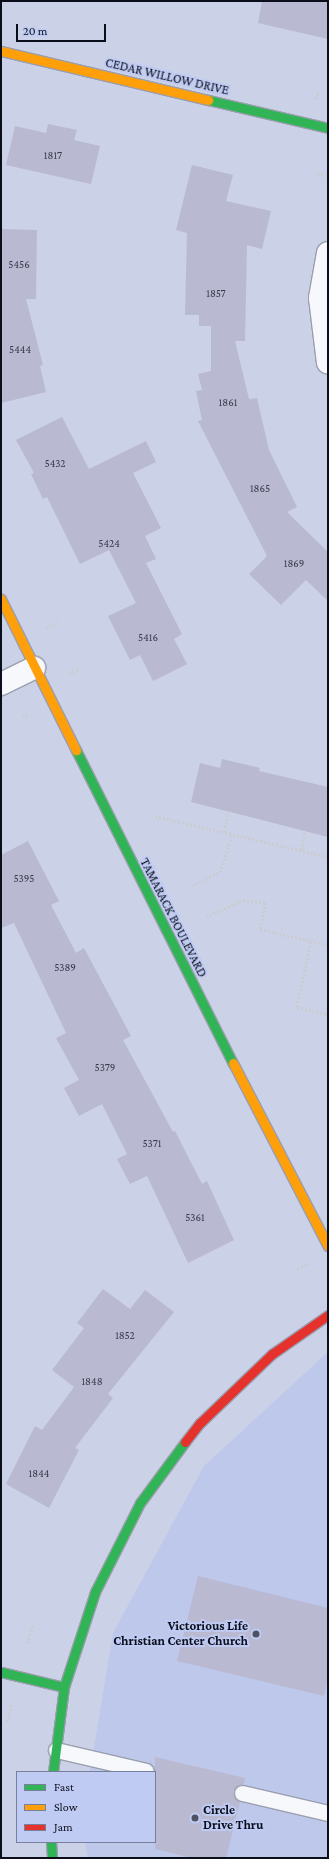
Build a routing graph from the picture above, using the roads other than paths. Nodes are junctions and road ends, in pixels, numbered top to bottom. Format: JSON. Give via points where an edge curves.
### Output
{"nodes":[{"id":1,"x":1,"y":51,"type":"edge"},
{"id":2,"x":328,"y":128,"type":"edge"},
{"id":3,"x":328,"y":253,"type":"edge"},
{"id":4,"x":328,"y":363,"type":"edge"},
{"id":5,"x":1,"y":599,"type":"edge"},
{"id":6,"x":34,"y":668,"type":"junction"},
{"id":7,"x":1,"y":684,"type":"edge"},
{"id":8,"x":328,"y":1246,"type":"edge"},
{"id":9,"x":328,"y":1315,"type":"edge"},
{"id":10,"x":1,"y":1672,"type":"edge"},
{"id":11,"x":64,"y":1687,"type":"junction"},
{"id":12,"x":56,"y":1750,"type":"junction"},
{"id":13,"x":53,"y":1771,"type":"edge"},
{"id":14,"x":146,"y":1771,"type":"edge"},
{"id":15,"x":242,"y":1793,"type":"dead end"},
{"id":16,"x":328,"y":1813,"type":"edge"},
{"id":17,"x":51,"y":1843,"type":"edge"},
{"id":18,"x":52,"y":1858,"type":"edge"}],
"edges":[{"from":1,"to":2,"type":"street","name":"CEDAR WILLOW DRIVE"},
{"from":3,"to":4,"type":"street","via":[[320,298]]},
{"from":5,"to":6,"type":"street","name":"TAMARACK BOULEVARD"},
{"from":6,"to":7,"type":"street"},
{"from":6,"to":8,"type":"street","name":"TAMARACK BOULEVARD","via":[[188,977]]},
{"from":9,"to":11,"type":"street","via":[[272,1354],[200,1423],[140,1503],[94,1592]]},
{"from":10,"to":11,"type":"street"},
{"from":11,"to":12,"type":"street"},
{"from":12,"to":13,"type":"street"},
{"from":12,"to":14,"type":"lane"},
{"from":15,"to":16,"type":"lane"},
{"from":17,"to":18,"type":"street"}]}
